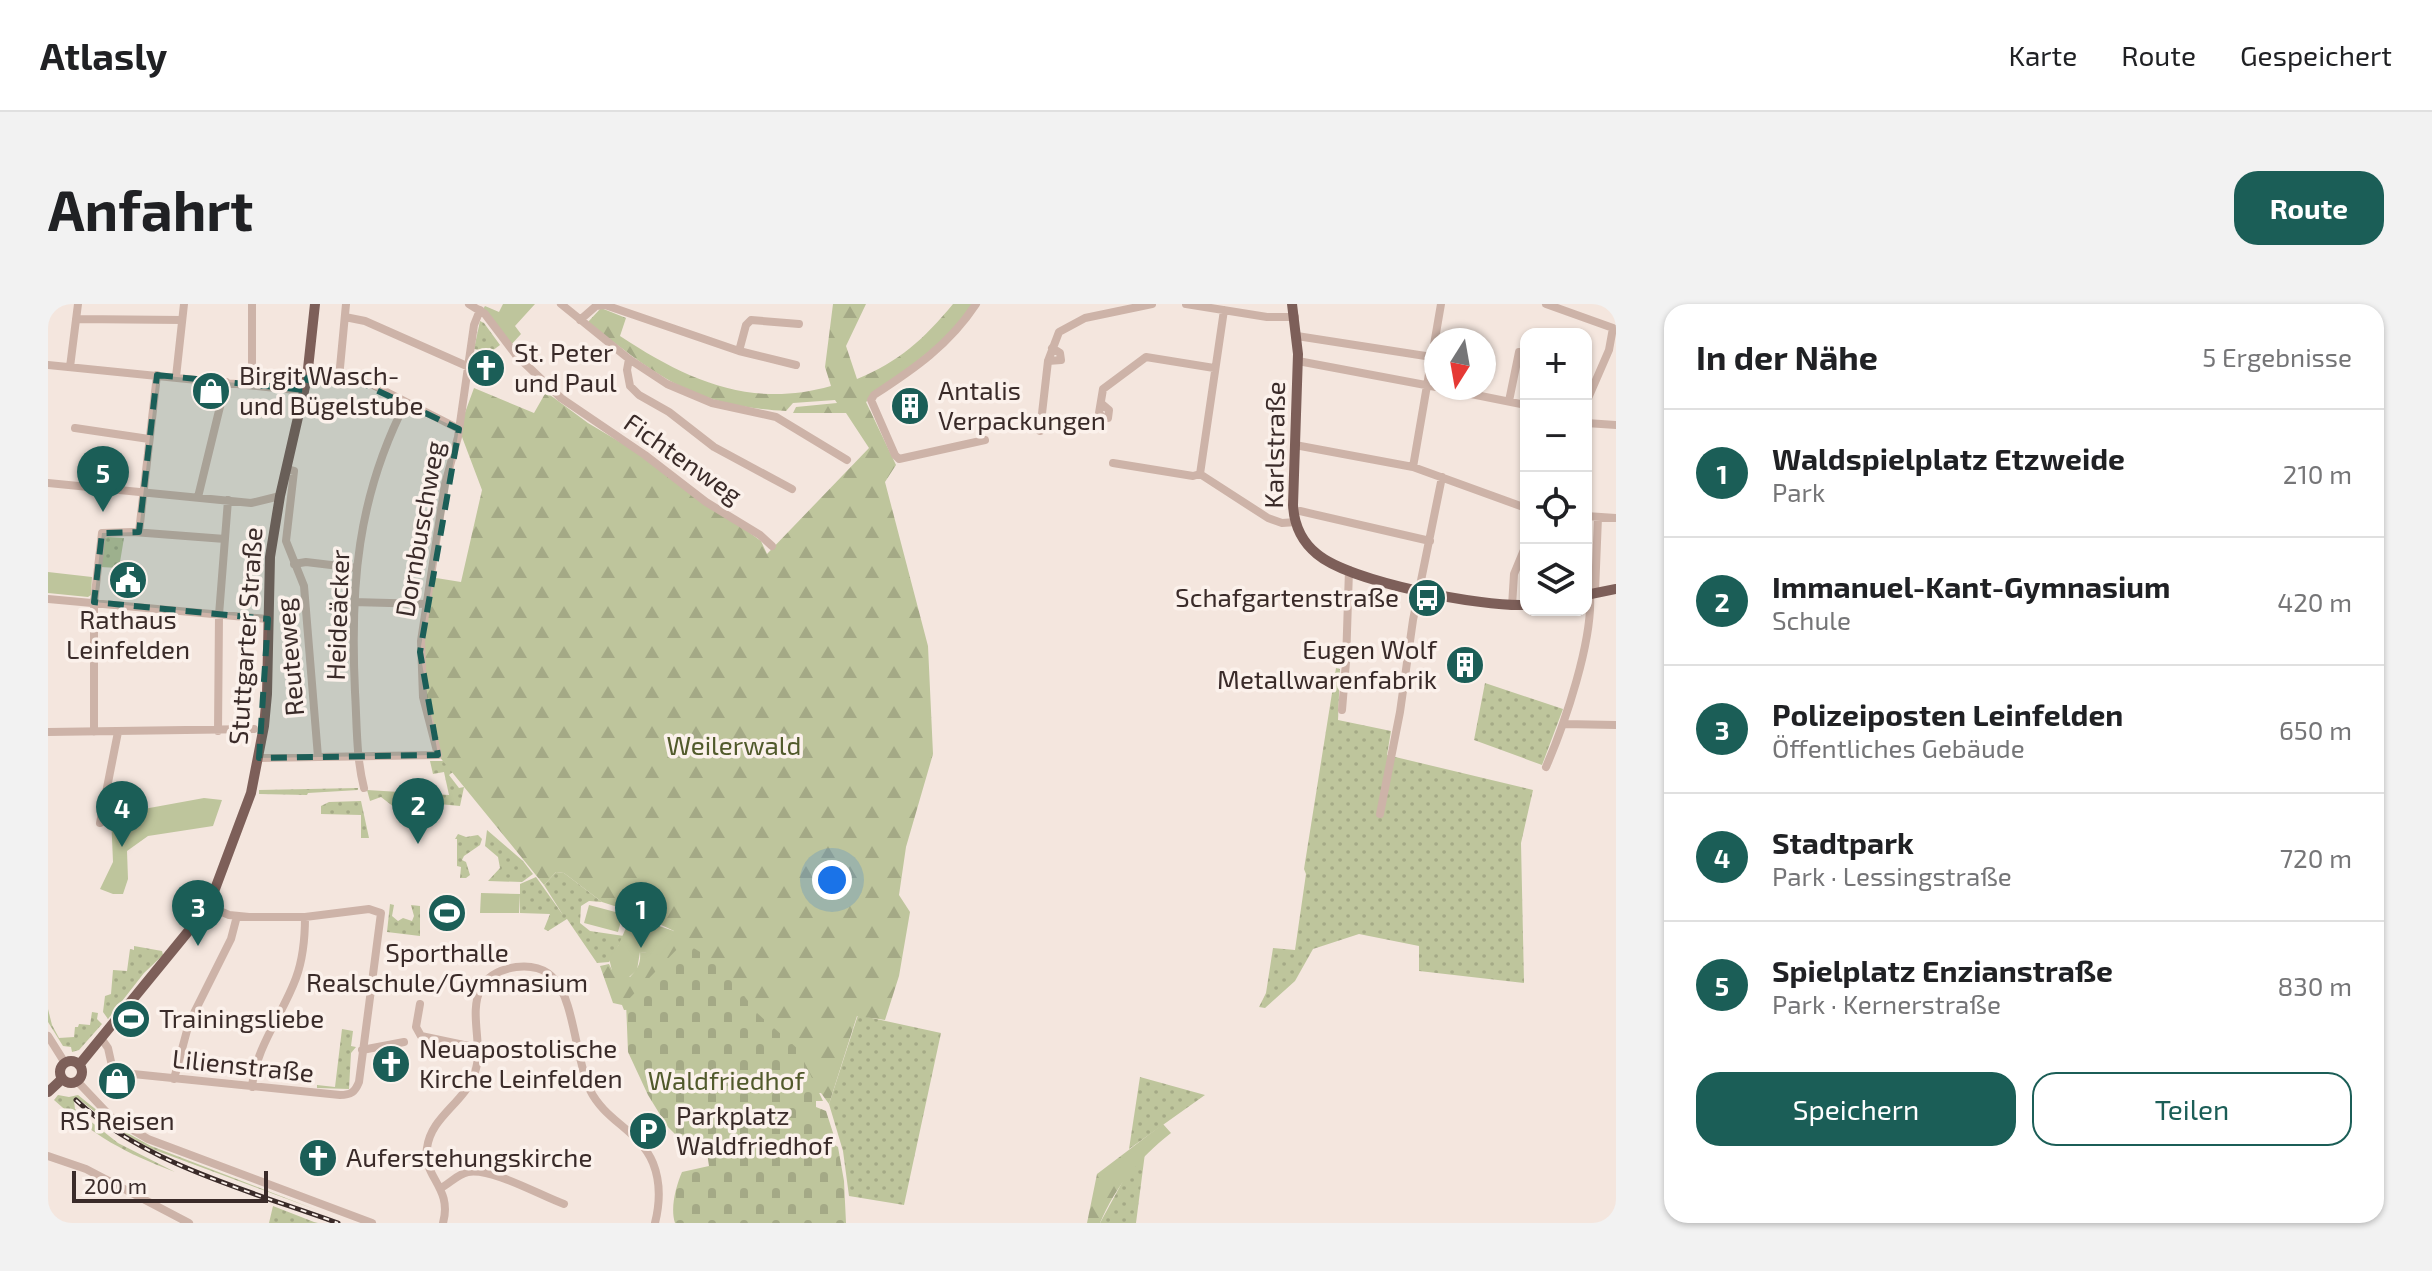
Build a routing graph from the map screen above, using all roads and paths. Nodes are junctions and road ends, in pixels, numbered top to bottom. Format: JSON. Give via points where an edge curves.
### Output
{"nodes":[{"id":1,"x":78,"y":304,"type":"edge"},
{"id":2,"x":184,"y":304,"type":"edge"},
{"id":3,"x":252,"y":304,"type":"edge"},
{"id":4,"x":315,"y":304,"type":"edge"},
{"id":5,"x":346,"y":304,"type":"edge"},
{"id":6,"x":469,"y":304,"type":"edge"},
{"id":7,"x":561,"y":304,"type":"edge"},
{"id":8,"x":976,"y":304,"type":"edge"},
{"id":9,"x":1152,"y":304,"type":"edge"},
{"id":10,"x":1186,"y":304,"type":"edge"},
{"id":11,"x":1292,"y":304,"type":"edge"},
{"id":12,"x":1441,"y":304,"type":"edge"},
{"id":13,"x":1546,"y":304,"type":"edge"},
{"id":14,"x":480,"y":310,"type":"junction"},
{"id":15,"x":1224,"y":310,"type":"junction"},
{"id":16,"x":345,"y":317,"type":"junction"},
{"id":17,"x":1295,"y":317,"type":"junction"},
{"id":18,"x":76,"y":319,"type":"junction"},
{"id":19,"x":182,"y":320,"type":"junction"},
{"id":20,"x":580,"y":320,"type":"junction"},
{"id":21,"x":799,"y":324,"type":"dead end"},
{"id":22,"x":1437,"y":328,"type":"edge"},
{"id":23,"x":1297,"y":336,"type":"junction"},
{"id":24,"x":739,"y":351,"type":"junction"},
{"id":25,"x":1519,"y":352,"type":"dead end"},
{"id":26,"x":1424,"y":356,"type":"edge"},
{"id":27,"x":629,"y":359,"type":"junction"},
{"id":28,"x":1298,"y":361,"type":"junction"},
{"id":29,"x":48,"y":365,"type":"edge"},
{"id":30,"x":796,"y":365,"type":"dead end"},
{"id":31,"x":70,"y":367,"type":"junction"},
{"id":32,"x":469,"y":367,"type":"junction"},
{"id":33,"x":1214,"y":368,"type":"junction"},
{"id":34,"x":157,"y":375,"type":"junction"},
{"id":35,"x":176,"y":377,"type":"junction"},
{"id":36,"x":307,"y":378,"type":"junction"},
{"id":37,"x":339,"y":378,"type":"junction"},
{"id":38,"x":226,"y":382,"type":"junction"},
{"id":39,"x":252,"y":385,"type":"junction"},
{"id":40,"x":1424,"y":385,"type":"edge"},
{"id":41,"x":305,"y":391,"type":"junction"},
{"id":42,"x":1496,"y":399,"type":"edge"},
{"id":43,"x":1431,"y":400,"type":"edge"},
{"id":44,"x":1587,"y":400,"type":"edge"},
{"id":45,"x":1509,"y":401,"type":"junction"},
{"id":46,"x":406,"y":402,"type":"junction"},
{"id":47,"x":1102,"y":404,"type":"dead end"},
{"id":48,"x":1520,"y":404,"type":"edge"},
{"id":49,"x":1592,"y":423,"type":"edge"},
{"id":50,"x":1616,"y":425,"type":"edge"},
{"id":51,"x":75,"y":428,"type":"dead end"},
{"id":52,"x":459,"y":429,"type":"junction"},
{"id":53,"x":1040,"y":431,"type":"dead end"},
{"id":54,"x":149,"y":439,"type":"junction"},
{"id":55,"x":985,"y":440,"type":"dead end"},
{"id":56,"x":1295,"y":445,"type":"junction"},
{"id":57,"x":847,"y":460,"type":"dead end"},
{"id":58,"x":1113,"y":463,"type":"dead end"},
{"id":59,"x":1413,"y":467,"type":"junction"},
{"id":60,"x":286,"y":469,"type":"junction"},
{"id":61,"x":1200,"y":474,"type":"junction"},
{"id":62,"x":1442,"y":477,"type":"junction"},
{"id":63,"x":48,"y":483,"type":"edge"},
{"id":64,"x":792,"y":489,"type":"dead end"},
{"id":65,"x":143,"y":492,"type":"junction"},
{"id":66,"x":280,"y":496,"type":"junction"},
{"id":67,"x":198,"y":497,"type":"junction"},
{"id":68,"x":228,"y":500,"type":"junction"},
{"id":69,"x":1520,"y":506,"type":"edge"},
{"id":70,"x":1592,"y":516,"type":"edge"},
{"id":71,"x":1298,"y":517,"type":"junction"},
{"id":72,"x":1598,"y":517,"type":"junction"},
{"id":73,"x":1616,"y":518,"type":"edge"},
{"id":74,"x":139,"y":532,"type":"junction"},
{"id":75,"x":225,"y":539,"type":"junction"},
{"id":76,"x":1430,"y":541,"type":"junction"},
{"id":77,"x":772,"y":546,"type":"dead end"},
{"id":78,"x":1520,"y":560,"type":"edge"},
{"id":79,"x":294,"y":564,"type":"junction"},
{"id":80,"x":356,"y":568,"type":"junction"},
{"id":81,"x":1349,"y":570,"type":"junction"},
{"id":82,"x":1592,"y":575,"type":"edge"},
{"id":83,"x":1616,"y":589,"type":"edge"},
{"id":84,"x":1419,"y":590,"type":"junction"},
{"id":85,"x":1592,"y":594,"type":"edge"},
{"id":86,"x":48,"y":599,"type":"edge"},
{"id":87,"x":94,"y":602,"type":"junction"},
{"id":88,"x":353,"y":602,"type":"junction"},
{"id":89,"x":426,"y":604,"type":"junction"},
{"id":90,"x":1520,"y":605,"type":"edge"},
{"id":91,"x":1512,"y":606,"type":"junction"},
{"id":92,"x":219,"y":615,"type":"junction"},
{"id":93,"x":1588,"y":616,"type":"edge"},
{"id":94,"x":268,"y":619,"type":"junction"},
{"id":95,"x":1342,"y":710,"type":"dead end"},
{"id":96,"x":1564,"y":724,"type":"junction"},
{"id":97,"x":1616,"y":725,"type":"edge"},
{"id":98,"x":254,"y":729,"type":"dead end"},
{"id":99,"x":218,"y":731,"type":"junction"},
{"id":100,"x":48,"y":732,"type":"edge"},
{"id":101,"x":94,"y":732,"type":"junction"},
{"id":102,"x":118,"y":732,"type":"junction"},
{"id":103,"x":358,"y":756,"type":"junction"},
{"id":104,"x":318,"y":757,"type":"junction"},
{"id":105,"x":259,"y":758,"type":"junction"},
{"id":106,"x":1546,"y":767,"type":"dead end"},
{"id":107,"x":364,"y":788,"type":"dead end"},
{"id":108,"x":1380,"y":814,"type":"dead end"},
{"id":109,"x":100,"y":823,"type":"dead end"},
{"id":110,"x":206,"y":905,"type":"junction"},
{"id":111,"x":237,"y":916,"type":"junction"},
{"id":112,"x":305,"y":917,"type":"junction"},
{"id":113,"x":420,"y":1004,"type":"dead end"},
{"id":114,"x":48,"y":1036,"type":"edge"},
{"id":115,"x":101,"y":1038,"type":"junction"},
{"id":116,"x":404,"y":1042,"type":"dead end"},
{"id":117,"x":478,"y":1048,"type":"junction"},
{"id":118,"x":362,"y":1050,"type":"junction"},
{"id":119,"x":65,"y":1063,"type":"junction"},
{"id":120,"x":79,"y":1065,"type":"junction"},
{"id":121,"x":62,"y":1079,"type":"junction"},
{"id":122,"x":174,"y":1079,"type":"junction"},
{"id":123,"x":77,"y":1081,"type":"junction"},
{"id":124,"x":252,"y":1087,"type":"junction"},
{"id":125,"x":48,"y":1092,"type":"edge"},
{"id":126,"x":48,"y":1156,"type":"edge"},
{"id":127,"x":441,"y":1188,"type":"junction"},
{"id":128,"x":564,"y":1204,"type":"dead end"},
{"id":129,"x":189,"y":1223,"type":"edge"},
{"id":130,"x":372,"y":1223,"type":"edge"},
{"id":131,"x":443,"y":1223,"type":"edge"},
{"id":132,"x":655,"y":1223,"type":"edge"}],
"edges":[{"from":1,"to":18,"type":"street"},
{"from":2,"to":19,"type":"street"},
{"from":3,"to":39,"type":"street"},
{"from":4,"to":36,"type":"main road","name":"Stuttgarter Straße"},
{"from":5,"to":16,"type":"street"},
{"from":6,"to":14,"type":"street","name":"Fichtenweg"},
{"from":7,"to":20,"type":"street"},
{"from":8,"to":55,"type":"street","via":[[939,350],[871,400],[899,459]]},
{"from":9,"to":53,"type":"street","via":[[1076,322],[1059,332],[1048,361]]},
{"from":10,"to":15,"type":"street"},
{"from":11,"to":17,"type":"main road","name":"Karlstraße"},
{"from":12,"to":22,"type":"street"},
{"from":13,"to":44,"type":"street","via":[[1609,324],[1614,333]]},
{"from":14,"to":32,"type":"street","name":"Dornbuschweg"},
{"from":14,"to":77,"type":"street","name":"Fichtenweg","via":[[561,398]]},
{"from":15,"to":17,"type":"street"},
{"from":15,"to":33,"type":"street"},
{"from":16,"to":32,"type":"street"},
{"from":16,"to":37,"type":"street"},
{"from":17,"to":23,"type":"main road","name":"Karlstraße"},
{"from":18,"to":19,"type":"street"},
{"from":18,"to":31,"type":"street"},
{"from":19,"to":35,"type":"street"},
{"from":20,"to":24,"type":"street","via":[[605,305]]},
{"from":20,"to":27,"type":"street"},
{"from":21,"to":24,"type":"street","via":[[751,320]]},
{"from":23,"to":26,"type":"street"},
{"from":23,"to":28,"type":"main road","name":"Karlstraße"},
{"from":24,"to":30,"type":"street"},
{"from":25,"to":45,"type":"street"},
{"from":27,"to":57,"type":"street","via":[[687,394],[781,419]]},
{"from":27,"to":64,"type":"street","via":[[630,386],[639,395],[714,447]]},
{"from":28,"to":40,"type":"street"},
{"from":28,"to":56,"type":"main road","name":"Karlstraße"},
{"from":29,"to":31,"type":"street"},
{"from":31,"to":34,"type":"street"},
{"from":32,"to":52,"type":"street","name":"Dornbuschweg"},
{"from":33,"to":47,"type":"street","via":[[1146,357],[1105,386]]},
{"from":33,"to":61,"type":"street"},
{"from":34,"to":35,"type":"street"},
{"from":34,"to":54,"type":"street"},
{"from":35,"to":38,"type":"street"},
{"from":36,"to":37,"type":"street"},
{"from":36,"to":41,"type":"main road","name":"Stuttgarter Straße"},
{"from":37,"to":46,"type":"street","via":[[369,383]]},
{"from":38,"to":39,"type":"street"},
{"from":38,"to":67,"type":"street"},
{"from":39,"to":41,"type":"street"},
{"from":41,"to":60,"type":"main road","name":"Stuttgarter Straße"},
{"from":42,"to":45,"type":"street"},
{"from":43,"to":59,"type":"street"},
{"from":45,"to":48,"type":"street"},
{"from":46,"to":52,"type":"street"},
{"from":46,"to":80,"type":"street","name":"Heideäcker","via":[[372,483]]},
{"from":49,"to":50,"type":"street"},
{"from":51,"to":54,"type":"street"},
{"from":52,"to":89,"type":"street","name":"Dornbuschweg"},
{"from":54,"to":65,"type":"street"},
{"from":56,"to":59,"type":"street"},
{"from":56,"to":71,"type":"main road","name":"Karlstraße","via":[[1293,499]]},
{"from":58,"to":61,"type":"street"},
{"from":59,"to":62,"type":"street"},
{"from":60,"to":66,"type":"main road","name":"Stuttgarter Straße"},
{"from":60,"to":79,"type":"street","name":"Reuteweg","via":[[294,471],[285,536]]},
{"from":61,"to":71,"type":"street","via":[[1268,518],[1282,523]]},
{"from":62,"to":69,"type":"street"},
{"from":62,"to":76,"type":"street"},
{"from":63,"to":65,"type":"street"},
{"from":65,"to":67,"type":"street"},
{"from":65,"to":74,"type":"street"},
{"from":66,"to":68,"type":"street","via":[[256,503]]},
{"from":66,"to":94,"type":"main road","name":"Stuttgarter Straße","via":[[270,557]]},
{"from":67,"to":68,"type":"street"},
{"from":68,"to":75,"type":"street"},
{"from":70,"to":72,"type":"street"},
{"from":71,"to":76,"type":"street"},
{"from":71,"to":81,"type":"main road","name":"Karlstraße","via":[[1303,539],[1317,554]]},
{"from":72,"to":73,"type":"street"},
{"from":72,"to":82,"type":"street"},
{"from":74,"to":75,"type":"street"},
{"from":74,"to":87,"type":"street","via":[[102,533]]},
{"from":75,"to":92,"type":"street"},
{"from":76,"to":84,"type":"street"},
{"from":78,"to":91,"type":"street"},
{"from":79,"to":80,"type":"street"},
{"from":79,"to":104,"type":"street","name":"Reuteweg","via":[[304,586]]},
{"from":80,"to":88,"type":"street","name":"Heideäcker"},
{"from":81,"to":84,"type":"main road","name":"Karlstraße"},
{"from":81,"to":95,"type":"street"},
{"from":83,"to":85,"type":"main road"},
{"from":84,"to":91,"type":"main road","name":"Karlstraße"},
{"from":84,"to":108,"type":"street"},
{"from":86,"to":87,"type":"street"},
{"from":87,"to":92,"type":"street"},
{"from":87,"to":101,"type":"street"},
{"from":88,"to":89,"type":"street"},
{"from":88,"to":103,"type":"street","name":"Heideäcker"},
{"from":89,"to":103,"type":"street","name":"Dornbuschweg","via":[[421,685],[438,755]]},
{"from":90,"to":91,"type":"main road","name":"Karlstraße"},
{"from":92,"to":94,"type":"street"},
{"from":92,"to":99,"type":"street"},
{"from":93,"to":96,"type":"street"},
{"from":94,"to":105,"type":"main road","name":"Stuttgarter Straße"},
{"from":96,"to":97,"type":"street"},
{"from":96,"to":106,"type":"street"},
{"from":98,"to":99,"type":"street"},
{"from":99,"to":102,"type":"street"},
{"from":100,"to":101,"type":"street"},
{"from":101,"to":102,"type":"street"},
{"from":102,"to":109,"type":"street"},
{"from":103,"to":104,"type":"street"},
{"from":103,"to":107,"type":"street","name":"Heideäcker"},
{"from":104,"to":105,"type":"street"},
{"from":105,"to":110,"type":"main road","name":"Stuttgarter Straße","via":[[241,826]]},
{"from":110,"to":111,"type":"street"},
{"from":110,"to":115,"type":"main road","name":"Stuttgarter Straße","via":[[176,950]]},
{"from":111,"to":112,"type":"street"},
{"from":111,"to":122,"type":"street","via":[[189,1023]]},
{"from":112,"to":118,"type":"street","via":[[379,911],[382,920]]},
{"from":112,"to":124,"type":"street","via":[[296,977],[264,1042]]},
{"from":113,"to":117,"type":"street","via":[[416,1027],[421,1036]]},
{"from":114,"to":119,"type":"street"},
{"from":115,"to":120,"type":"main road","name":"Stuttgarter Straße"},
{"from":115,"to":122,"type":"street","name":"Lilienstraße","via":[[115,1068]]},
{"from":116,"to":118,"type":"street"},
{"from":117,"to":127,"type":"street","via":[[468,1089],[436,1124],[427,1147],[428,1165]]},
{"from":117,"to":132,"type":"street","via":[[477,1001],[487,980],[498,972],[528,967],[553,976],[563,994],[589,1088],[608,1115],[640,1141],[653,1164],[659,1192]]},
{"from":118,"to":124,"type":"street","name":"Lilienstraße","via":[[353,1092]]},
{"from":119,"to":120,"type":"main road"},
{"from":119,"to":121,"type":"main road"},
{"from":120,"to":123,"type":"main road"},
{"from":121,"to":123,"type":"main road"},
{"from":121,"to":125,"type":"main road"},
{"from":122,"to":124,"type":"street","name":"Lilienstraße"},
{"from":123,"to":130,"type":"street","via":[[111,1117],[148,1139]]},
{"from":126,"to":129,"type":"street","via":[[86,1169]]},
{"from":127,"to":128,"type":"street","via":[[471,1172],[516,1183]]},
{"from":127,"to":131,"type":"street"}]}
